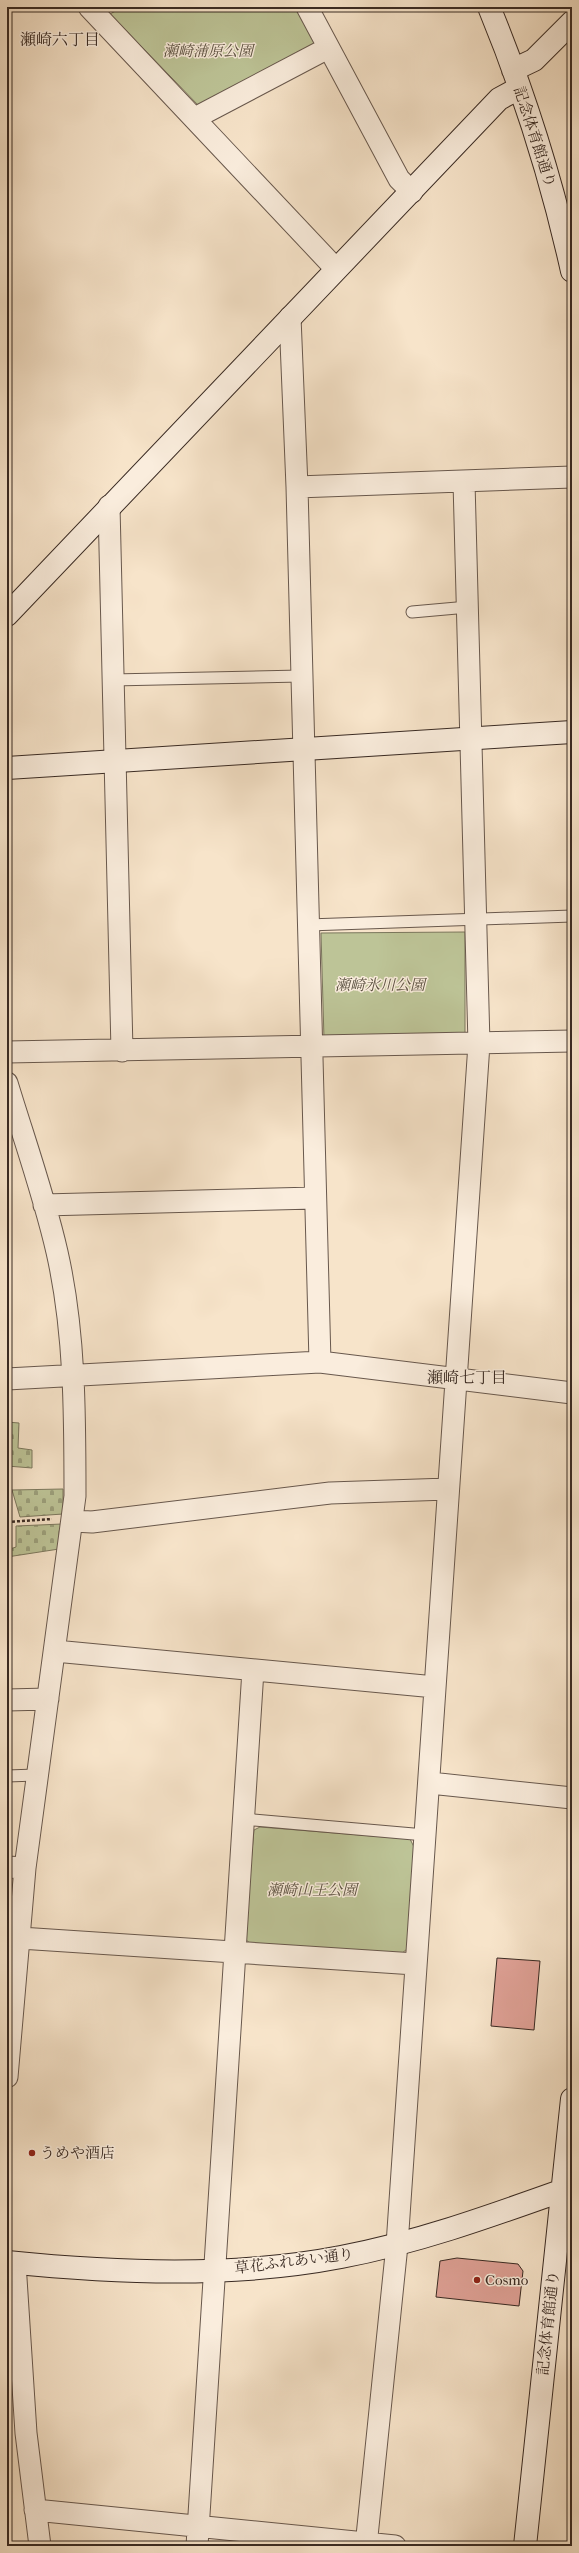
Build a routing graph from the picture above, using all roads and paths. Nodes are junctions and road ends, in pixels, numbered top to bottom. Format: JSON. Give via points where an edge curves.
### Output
{"nodes":[{"id":1,"x":307,"y":7,"type":"edge"},
{"id":2,"x":489,"y":7,"type":"edge"},
{"id":3,"x":98,"y":9,"type":"edge"},
{"id":4,"x":572,"y":22,"type":"edge"},
{"id":5,"x":328,"y":48,"type":"junction"},
{"id":6,"x":516,"y":79,"type":"junction"},
{"id":7,"x":195,"y":118,"type":"junction"},
{"id":8,"x":412,"y":192,"type":"junction"},
{"id":9,"x":569,"y":240,"type":"edge"},
{"id":10,"x":336,"y":270,"type":"junction"},
{"id":11,"x":572,"y":271,"type":"edge"},
{"id":12,"x":290,"y":317,"type":"junction"},
{"id":13,"x":572,"y":476,"type":"edge"},
{"id":14,"x":464,"y":482,"type":"junction"},
{"id":15,"x":297,"y":487,"type":"junction"},
{"id":16,"x":109,"y":506,"type":"junction"},
{"id":17,"x":468,"y":607,"type":"junction"},
{"id":18,"x":412,"y":612,"type":"dead end"},
{"id":19,"x":7,"y":615,"type":"edge"},
{"id":20,"x":301,"y":676,"type":"junction"},
{"id":21,"x":112,"y":680,"type":"junction"},
{"id":22,"x":572,"y":732,"type":"edge"},
{"id":23,"x":471,"y":739,"type":"junction"},
{"id":24,"x":304,"y":749,"type":"junction"},
{"id":25,"x":114,"y":762,"type":"junction"},
{"id":26,"x":7,"y":768,"type":"edge"},
{"id":27,"x":572,"y":916,"type":"edge"},
{"id":28,"x":476,"y":919,"type":"junction"},
{"id":29,"x":308,"y":925,"type":"junction"},
{"id":30,"x":572,"y":1041,"type":"edge"},
{"id":31,"x":479,"y":1044,"type":"junction"},
{"id":32,"x":311,"y":1048,"type":"junction"},
{"id":33,"x":122,"y":1051,"type":"junction"},
{"id":34,"x":7,"y":1052,"type":"edge"},
{"id":35,"x":7,"y":1083,"type":"edge"},
{"id":36,"x":315,"y":1198,"type":"junction"},
{"id":37,"x":44,"y":1205,"type":"junction"},
{"id":38,"x":320,"y":1362,"type":"junction"},
{"id":39,"x":72,"y":1375,"type":"junction"},
{"id":40,"x":457,"y":1378,"type":"junction"},
{"id":41,"x":7,"y":1379,"type":"edge"},
{"id":42,"x":572,"y":1392,"type":"edge"},
{"id":43,"x":448,"y":1489,"type":"junction"},
{"id":44,"x":73,"y":1519,"type":"junction"},
{"id":45,"x":7,"y":1522,"type":"edge"},
{"id":46,"x":55,"y":1651,"type":"junction"},
{"id":47,"x":253,"y":1670,"type":"junction"},
{"id":48,"x":435,"y":1687,"type":"junction"},
{"id":49,"x":48,"y":1699,"type":"junction"},
{"id":50,"x":7,"y":1700,"type":"edge"},
{"id":51,"x":36,"y":1775,"type":"junction"},
{"id":52,"x":7,"y":1776,"type":"edge"},
{"id":53,"x":430,"y":1783,"type":"junction"},
{"id":54,"x":572,"y":1798,"type":"edge"},
{"id":55,"x":243,"y":1819,"type":"junction"},
{"id":56,"x":425,"y":1835,"type":"junction"},
{"id":57,"x":16,"y":1868,"type":"edge"},
{"id":58,"x":20,"y":1938,"type":"junction"},
{"id":59,"x":234,"y":1953,"type":"junction"},
{"id":60,"x":415,"y":1964,"type":"junction"},
{"id":61,"x":12,"y":1981,"type":"edge"},
{"id":62,"x":7,"y":2077,"type":"edge"},
{"id":63,"x":572,"y":2099,"type":"edge"},
{"id":64,"x":567,"y":2189,"type":"edge"},
{"id":65,"x":397,"y":2244,"type":"junction"},
{"id":66,"x":11,"y":2263,"type":"edge"},
{"id":67,"x":215,"y":2269,"type":"junction"},
{"id":68,"x":36,"y":2510,"type":"junction"},
{"id":69,"x":197,"y":2537,"type":"edge"},
{"id":70,"x":366,"y":2545,"type":"edge"},
{"id":71,"x":40,"y":2546,"type":"edge"},
{"id":72,"x":396,"y":2546,"type":"edge"},
{"id":73,"x":525,"y":2546,"type":"edge"}],
"edges":[{"from":1,"to":5,"type":"street"},
{"from":2,"to":6,"type":"street","name":"記念体育館通り"},
{"from":3,"to":7,"type":"street"},
{"from":4,"to":6,"type":"street"},
{"from":5,"to":7,"type":"street"},
{"from":5,"to":8,"type":"street","via":[[399,179]]},
{"from":6,"to":8,"type":"street"},
{"from":6,"to":9,"type":"street","name":"記念体育館通り"},
{"from":7,"to":10,"type":"street"},
{"from":8,"to":10,"type":"street"},
{"from":9,"to":11,"type":"street","name":"記念体育館通り"},
{"from":10,"to":12,"type":"street"},
{"from":12,"to":15,"type":"street"},
{"from":12,"to":16,"type":"street"},
{"from":13,"to":14,"type":"street"},
{"from":14,"to":15,"type":"street"},
{"from":14,"to":17,"type":"street"},
{"from":15,"to":20,"type":"street"},
{"from":16,"to":19,"type":"street"},
{"from":16,"to":21,"type":"street"},
{"from":17,"to":18,"type":"lane"},
{"from":17,"to":23,"type":"street"},
{"from":20,"to":21,"type":"lane"},
{"from":20,"to":24,"type":"street"},
{"from":21,"to":25,"type":"street"},
{"from":22,"to":23,"type":"street"},
{"from":23,"to":24,"type":"street"},
{"from":23,"to":28,"type":"street"},
{"from":24,"to":25,"type":"street"},
{"from":24,"to":29,"type":"street"},
{"from":25,"to":26,"type":"street"},
{"from":25,"to":33,"type":"street"},
{"from":27,"to":28,"type":"lane"},
{"from":28,"to":29,"type":"lane"},
{"from":28,"to":31,"type":"street"},
{"from":29,"to":32,"type":"street"},
{"from":30,"to":31,"type":"street"},
{"from":31,"to":32,"type":"street"},
{"from":31,"to":40,"type":"street"},
{"from":32,"to":33,"type":"street"},
{"from":32,"to":36,"type":"street"},
{"from":33,"to":34,"type":"street"},
{"from":35,"to":37,"type":"street"},
{"from":36,"to":37,"type":"street"},
{"from":36,"to":38,"type":"street"},
{"from":37,"to":39,"type":"street","via":[[57,1252],[67,1310]]},
{"from":38,"to":39,"type":"street"},
{"from":38,"to":40,"type":"street"},
{"from":39,"to":41,"type":"street"},
{"from":39,"to":44,"type":"street","via":[[75,1439]]},
{"from":40,"to":42,"type":"street"},
{"from":40,"to":43,"type":"street"},
{"from":43,"to":44,"type":"street","via":[[330,1493],[99,1521]]},
{"from":43,"to":48,"type":"street"},
{"from":44,"to":45,"type":"path"},
{"from":44,"to":46,"type":"street"},
{"from":46,"to":47,"type":"street"},
{"from":46,"to":49,"type":"street"},
{"from":47,"to":48,"type":"street"},
{"from":47,"to":55,"type":"street"},
{"from":48,"to":53,"type":"street"},
{"from":49,"to":50,"type":"street"},
{"from":49,"to":51,"type":"street"},
{"from":51,"to":52,"type":"lane"},
{"from":51,"to":57,"type":"street"},
{"from":53,"to":54,"type":"street"},
{"from":53,"to":56,"type":"street"},
{"from":55,"to":56,"type":"lane"},
{"from":55,"to":59,"type":"street"},
{"from":56,"to":60,"type":"street"},
{"from":57,"to":58,"type":"street"},
{"from":58,"to":59,"type":"street"},
{"from":58,"to":61,"type":"street"},
{"from":59,"to":60,"type":"street"},
{"from":59,"to":67,"type":"street"},
{"from":60,"to":65,"type":"street"},
{"from":61,"to":62,"type":"street"},
{"from":63,"to":64,"type":"street","name":"記念体育館通り"},
{"from":64,"to":65,"type":"street","name":"草花ふれあい通り","via":[[503,2212]]},
{"from":64,"to":73,"type":"street","name":"記念体育館通り"},
{"from":65,"to":67,"type":"street","name":"草花ふれあい通り","via":[[340,2257],[266,2267]]},
{"from":65,"to":70,"type":"street"},
{"from":66,"to":67,"type":"street","name":"草花ふれあい通り","via":[[165,2271]]},
{"from":66,"to":68,"type":"street","via":[[26,2433]]},
{"from":67,"to":69,"type":"street"},
{"from":68,"to":69,"type":"street"},
{"from":68,"to":71,"type":"street"},
{"from":69,"to":70,"type":"street"},
{"from":70,"to":72,"type":"street"}]}
